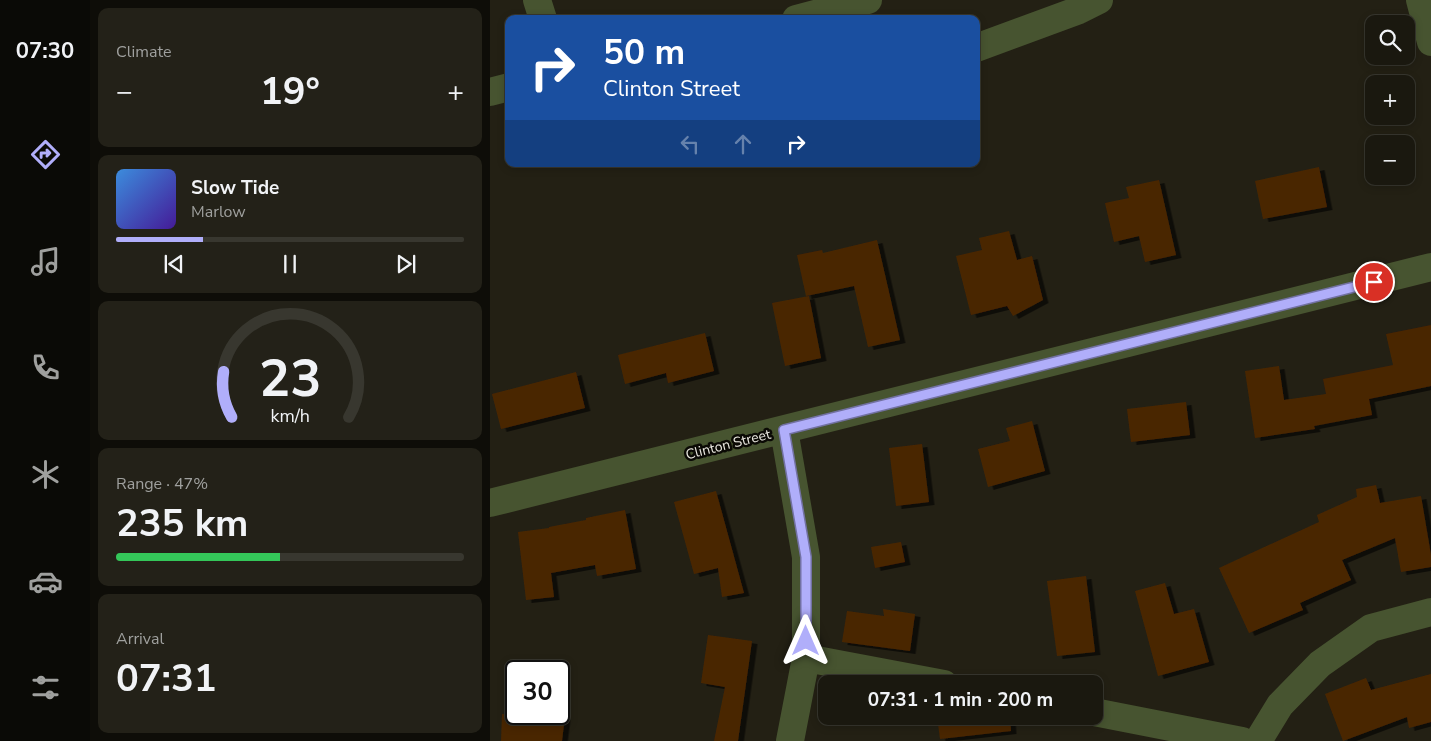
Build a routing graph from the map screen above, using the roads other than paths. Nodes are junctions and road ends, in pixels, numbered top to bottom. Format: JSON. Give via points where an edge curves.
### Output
{"nodes":[{"id":1,"x":537,"y":0,"type":"edge"},
{"id":2,"x":797,"y":0,"type":"edge"},
{"id":3,"x":868,"y":0,"type":"edge"},
{"id":4,"x":1099,"y":0,"type":"edge"},
{"id":5,"x":1420,"y":0,"type":"edge"},
{"id":6,"x":542,"y":15,"type":"edge"},
{"id":7,"x":787,"y":15,"type":"edge"},
{"id":8,"x":811,"y":15,"type":"edge"},
{"id":9,"x":1431,"y":42,"type":"edge"},
{"id":10,"x":980,"y":47,"type":"edge"},
{"id":11,"x":505,"y":89,"type":"edge"},
{"id":12,"x":490,"y":92,"type":"edge"},
{"id":13,"x":1431,"y":267,"type":"edge"},
{"id":14,"x":784,"y":430,"type":"junction"},
{"id":15,"x":490,"y":503,"type":"edge"},
{"id":16,"x":1431,"y":612,"type":"edge"},
{"id":17,"x":806,"y":658,"type":"junction"},
{"id":18,"x":896,"y":675,"type":"edge"},
{"id":19,"x":1103,"y":714,"type":"edge"},
{"id":20,"x":790,"y":741,"type":"edge"},
{"id":21,"x":1242,"y":741,"type":"edge"},
{"id":22,"x":1258,"y":741,"type":"edge"}],
"edges":[{"from":1,"to":6,"type":"street"},
{"from":2,"to":7,"type":"street"},
{"from":3,"to":8,"type":"street"},
{"from":4,"to":10,"type":"street"},
{"from":5,"to":9,"type":"street"},
{"from":11,"to":12,"type":"street"},
{"from":13,"to":14,"type":"street","name":"Clinton Street"},
{"from":14,"to":15,"type":"street","name":"Clinton Street"},
{"from":14,"to":17,"type":"street","via":[[806,557]]},
{"from":16,"to":22,"type":"street","via":[[1370,628],[1320,664],[1280,705]]},
{"from":17,"to":18,"type":"street"},
{"from":17,"to":20,"type":"street"},
{"from":19,"to":21,"type":"street"}]}
